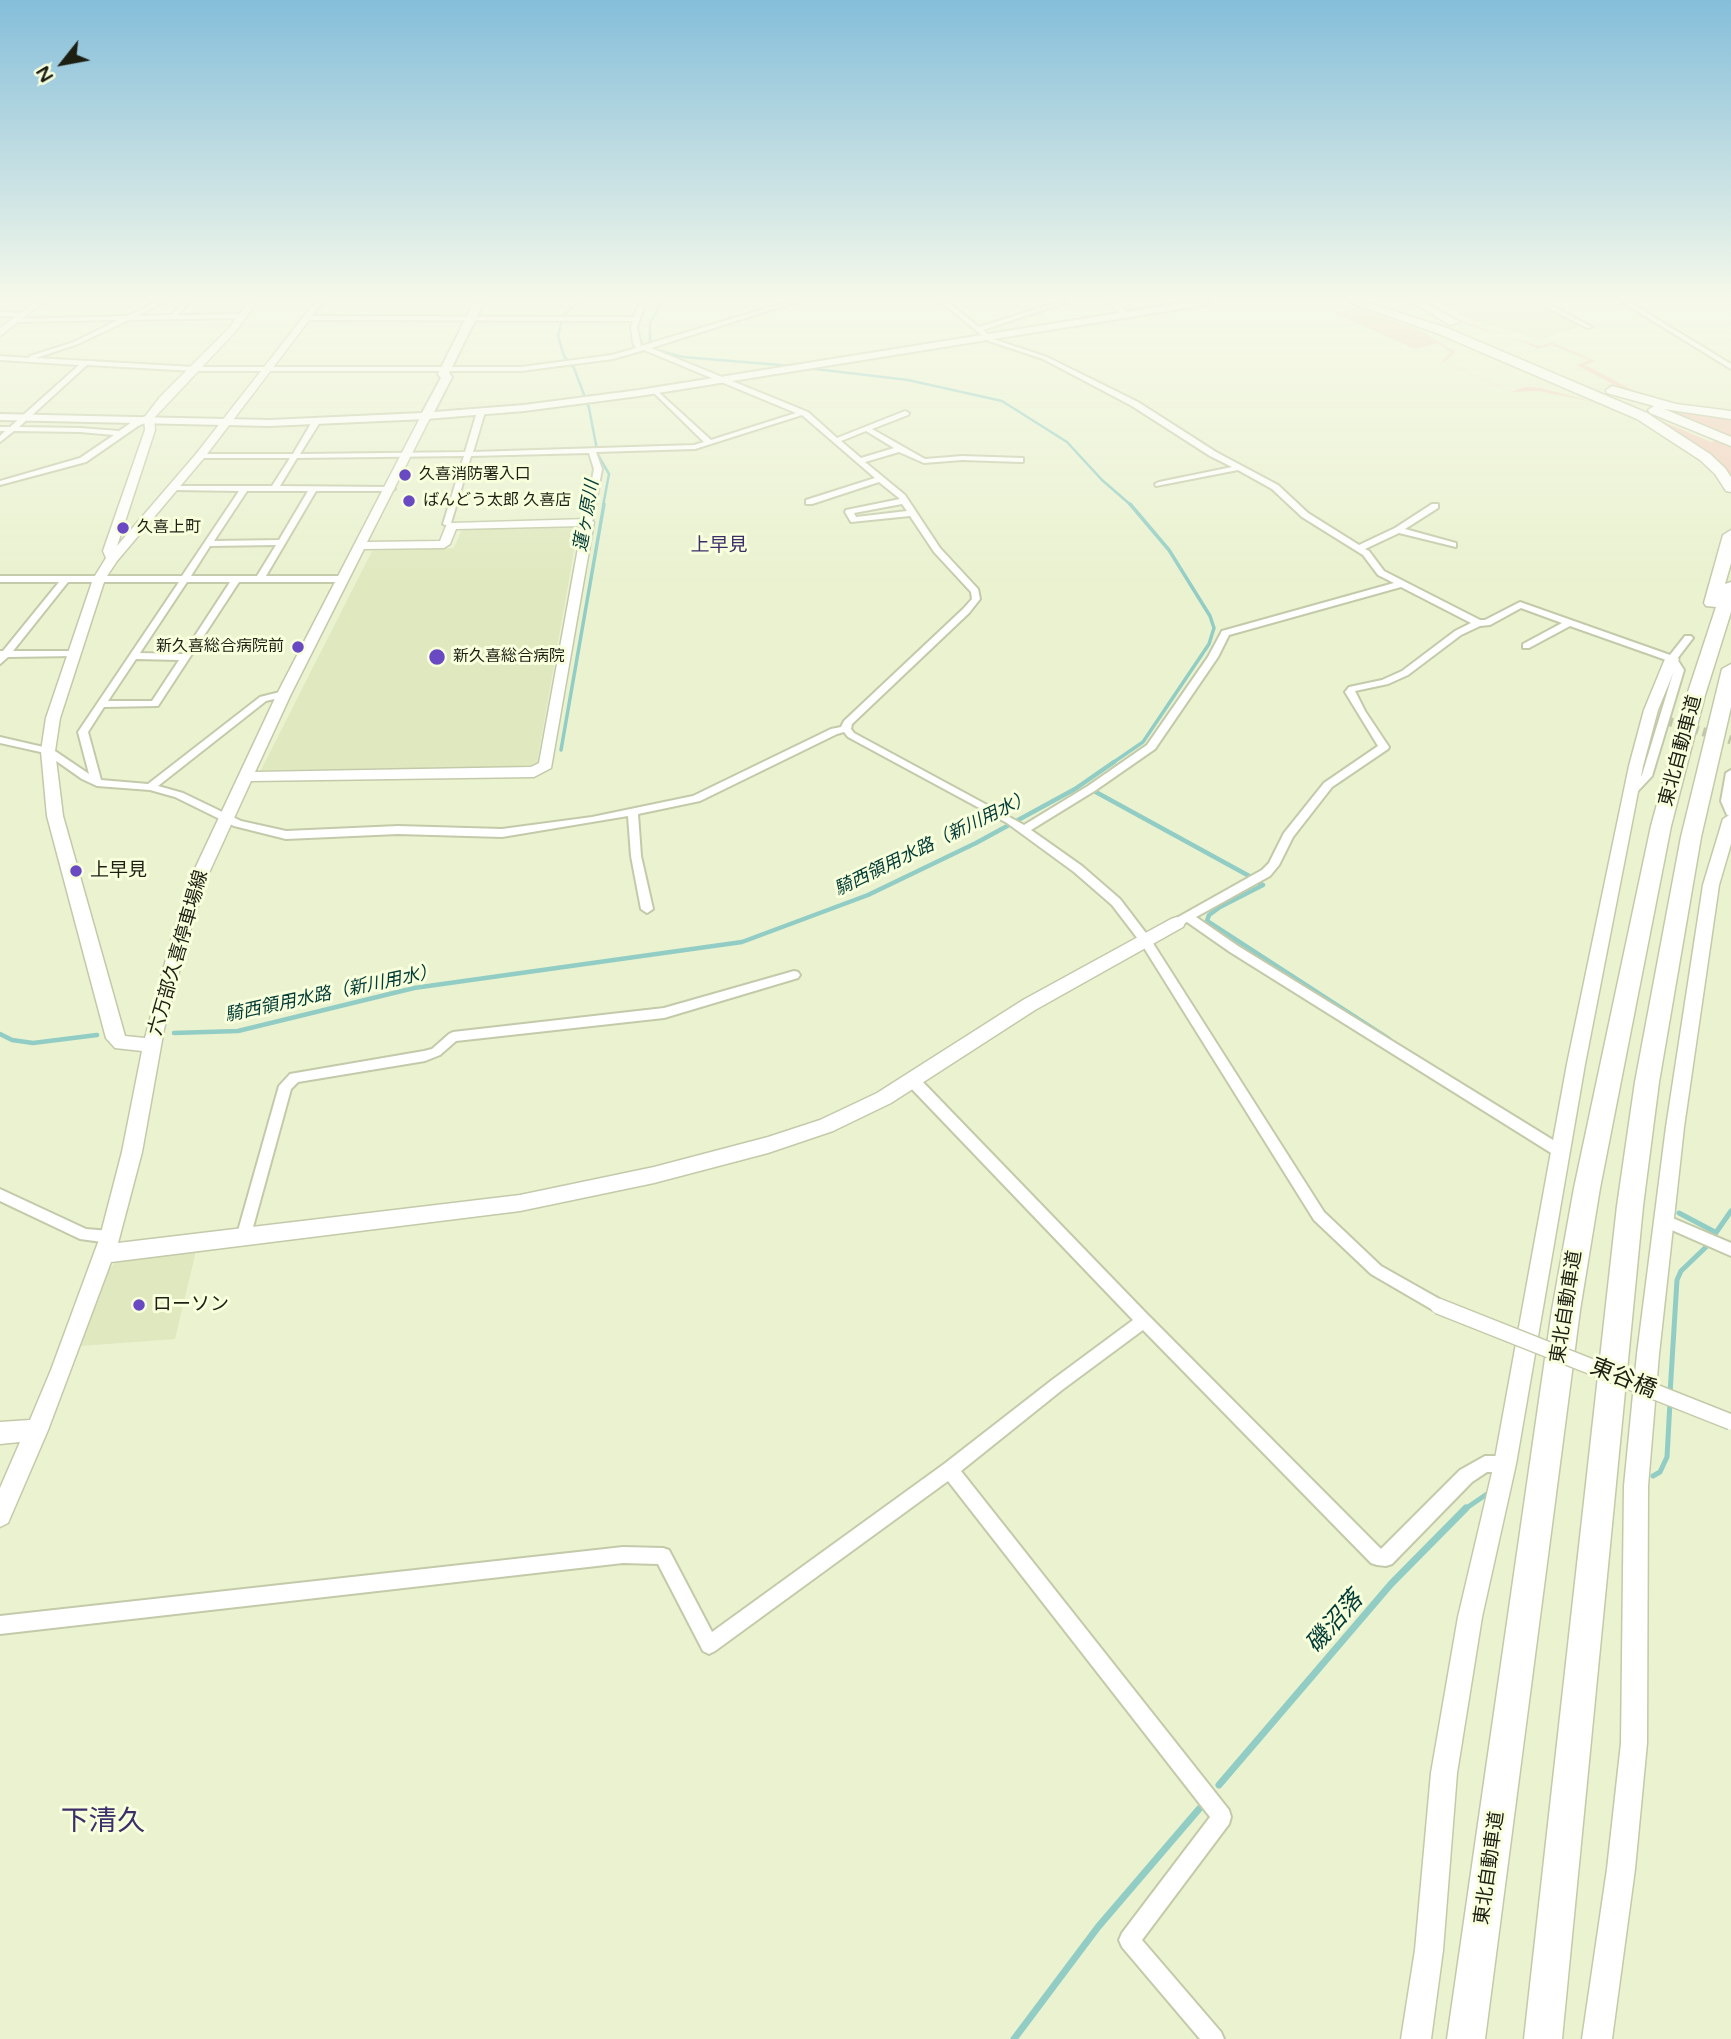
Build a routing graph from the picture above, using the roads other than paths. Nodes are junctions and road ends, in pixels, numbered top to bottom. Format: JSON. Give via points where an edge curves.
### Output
{"nodes":[{"id":1,"x":48,"y":397,"type":"edge"},
{"id":2,"x":165,"y":397,"type":"edge"},
{"id":3,"x":246,"y":397,"type":"edge"},
{"id":4,"x":437,"y":397,"type":"edge"},
{"id":5,"x":583,"y":397,"type":"edge"},
{"id":6,"x":604,"y":397,"type":"edge"},
{"id":7,"x":662,"y":397,"type":"edge"},
{"id":8,"x":763,"y":397,"type":"edge"},
{"id":9,"x":1122,"y":397,"type":"edge"},
{"id":10,"x":1598,"y":397,"type":"edge"},
{"id":11,"x":1609,"y":397,"type":"edge"},
{"id":12,"x":1627,"y":397,"type":"edge"},
{"id":13,"x":1637,"y":397,"type":"edge"},
{"id":14,"x":481,"y":412,"type":"junction"},
{"id":15,"x":802,"y":413,"type":"junction"},
{"id":16,"x":905,"y":413,"type":"dead end"},
{"id":17,"x":428,"y":414,"type":"junction"},
{"id":18,"x":0,"y":415,"type":"edge"},
{"id":19,"x":28,"y":415,"type":"junction"},
{"id":20,"x":1731,"y":415,"type":"edge"},
{"id":21,"x":147,"y":420,"type":"junction"},
{"id":22,"x":227,"y":421,"type":"junction"},
{"id":23,"x":316,"y":422,"type":"junction"},
{"id":24,"x":0,"y":429,"type":"edge"},
{"id":25,"x":12,"y":429,"type":"junction"},
{"id":26,"x":867,"y":429,"type":"junction"},
{"id":27,"x":123,"y":434,"type":"junction"},
{"id":28,"x":1711,"y":436,"type":"junction"},
{"id":29,"x":0,"y":440,"type":"edge"},
{"id":30,"x":836,"y":441,"type":"junction"},
{"id":31,"x":1731,"y":442,"type":"edge"},
{"id":32,"x":710,"y":443,"type":"junction"},
{"id":33,"x":1731,"y":448,"type":"edge"},
{"id":34,"x":901,"y":449,"type":"junction"},
{"id":35,"x":603,"y":450,"type":"joint"},
{"id":36,"x":592,"y":451,"type":"junction"},
{"id":37,"x":468,"y":455,"type":"junction"},
{"id":38,"x":200,"y":456,"type":"junction"},
{"id":39,"x":295,"y":456,"type":"junction"},
{"id":40,"x":407,"y":456,"type":"junction"},
{"id":41,"x":1020,"y":460,"type":"dead end"},
{"id":42,"x":859,"y":461,"type":"junction"},
{"id":43,"x":1240,"y":468,"type":"junction"},
{"id":44,"x":880,"y":479,"type":"junction"},
{"id":45,"x":0,"y":483,"type":"edge"},
{"id":46,"x":1159,"y":484,"type":"dead end"},
{"id":47,"x":174,"y":488,"type":"junction"},
{"id":48,"x":245,"y":488,"type":"junction"},
{"id":49,"x":275,"y":488,"type":"junction"},
{"id":50,"x":314,"y":488,"type":"junction"},
{"id":51,"x":1731,"y":488,"type":"edge"},
{"id":52,"x":391,"y":489,"type":"junction"},
{"id":53,"x":904,"y":501,"type":"junction"},
{"id":54,"x":809,"y":502,"type":"dead end"},
{"id":55,"x":1435,"y":506,"type":"dead end"},
{"id":56,"x":913,"y":513,"type":"junction"},
{"id":57,"x":588,"y":522,"type":"junction"},
{"id":58,"x":452,"y":526,"type":"junction"},
{"id":59,"x":1398,"y":530,"type":"junction"},
{"id":60,"x":1731,"y":535,"type":"edge"},
{"id":61,"x":282,"y":542,"type":"junction"},
{"id":62,"x":208,"y":544,"type":"junction"},
{"id":63,"x":1453,"y":545,"type":"dead end"},
{"id":64,"x":360,"y":547,"type":"junction"},
{"id":65,"x":1359,"y":548,"type":"junction"},
{"id":66,"x":112,"y":559,"type":"junction"},
{"id":67,"x":0,"y":579,"type":"edge"},
{"id":68,"x":66,"y":579,"type":"junction"},
{"id":69,"x":99,"y":579,"type":"junction"},
{"id":70,"x":186,"y":579,"type":"junction"},
{"id":71,"x":236,"y":579,"type":"junction"},
{"id":72,"x":260,"y":579,"type":"junction"},
{"id":73,"x":344,"y":579,"type":"junction"},
{"id":74,"x":1401,"y":584,"type":"junction"},
{"id":75,"x":1731,"y":587,"type":"edge"},
{"id":76,"x":1478,"y":623,"type":"junction"},
{"id":77,"x":1568,"y":623,"type":"junction"},
{"id":78,"x":1699,"y":645,"type":"junction"},
{"id":79,"x":1526,"y":646,"type":"dead end"},
{"id":80,"x":74,"y":654,"type":"junction"},
{"id":81,"x":2,"y":656,"type":"edge"},
{"id":82,"x":134,"y":656,"type":"junction"},
{"id":83,"x":186,"y":657,"type":"junction"},
{"id":84,"x":1672,"y":659,"type":"junction"},
{"id":85,"x":1731,"y":669,"type":"edge"},
{"id":86,"x":284,"y":694,"type":"junction"},
{"id":87,"x":102,"y":704,"type":"junction"},
{"id":88,"x":846,"y":729,"type":"junction"},
{"id":89,"x":0,"y":740,"type":"edge"},
{"id":90,"x":48,"y":751,"type":"junction"},
{"id":91,"x":1731,"y":773,"type":"edge"},
{"id":92,"x":245,"y":777,"type":"junction"},
{"id":93,"x":96,"y":782,"type":"junction"},
{"id":94,"x":150,"y":787,"type":"junction"},
{"id":95,"x":634,"y":812,"type":"junction"},
{"id":96,"x":1731,"y":813,"type":"edge"},
{"id":97,"x":225,"y":818,"type":"junction"},
{"id":98,"x":1731,"y":819,"type":"edge"},
{"id":99,"x":1017,"y":826,"type":"junction"},
{"id":100,"x":647,"y":909,"type":"dead end"},
{"id":101,"x":1183,"y":920,"type":"junction"},
{"id":102,"x":1144,"y":940,"type":"junction"},
{"id":103,"x":794,"y":975,"type":"dead end"},
{"id":104,"x":152,"y":1045,"type":"junction"},
{"id":105,"x":913,"y":1081,"type":"junction"},
{"id":106,"x":1561,"y":1152,"type":"junction"},
{"id":107,"x":0,"y":1195,"type":"edge"},
{"id":108,"x":1663,"y":1220,"type":"junction"},
{"id":109,"x":243,"y":1238,"type":"junction"},
{"id":110,"x":107,"y":1246,"type":"junction"},
{"id":111,"x":1724,"y":1247,"type":"edge"},
{"id":112,"x":1144,"y":1321,"type":"junction"},
{"id":113,"x":1731,"y":1422,"type":"edge"},
{"id":114,"x":37,"y":1430,"type":"junction"},
{"id":115,"x":0,"y":1433,"type":"edge"},
{"id":116,"x":1505,"y":1464,"type":"junction"},
{"id":117,"x":950,"y":1470,"type":"junction"},
{"id":118,"x":0,"y":1516,"type":"edge"},
{"id":119,"x":0,"y":1625,"type":"edge"},
{"id":120,"x":1214,"y":2039,"type":"edge"},
{"id":121,"x":1416,"y":2039,"type":"edge"},
{"id":122,"x":1466,"y":2039,"type":"edge"},
{"id":123,"x":1543,"y":2039,"type":"edge"},
{"id":124,"x":1597,"y":2039,"type":"edge"}],
"edges":[{"from":1,"to":19,"type":"street"},
{"from":2,"to":21,"type":"street"},
{"from":3,"to":22,"type":"street"},
{"from":4,"to":17,"type":"main road"},
{"from":5,"to":17,"type":"main road"},
{"from":6,"to":14,"type":"main road"},
{"from":7,"to":32,"type":"street"},
{"from":8,"to":15,"type":"street"},
{"from":9,"to":43,"type":"street"},
{"from":10,"to":51,"type":"highway","via":[[1671,433],[1713,464]]},
{"from":11,"to":28,"type":"highway"},
{"from":12,"to":28,"type":"highway"},
{"from":13,"to":20,"type":"highway","via":[[1675,408]]},
{"from":14,"to":17,"type":"main road"},
{"from":14,"to":37,"type":"street"},
{"from":15,"to":30,"type":"street"},
{"from":15,"to":32,"type":"street"},
{"from":16,"to":26,"type":"street"},
{"from":17,"to":22,"type":"main road"},
{"from":17,"to":23,"type":"main road"},
{"from":17,"to":40,"type":"street","name":"六万部久喜停車場線"},
{"from":18,"to":19,"type":"main road"},
{"from":19,"to":21,"type":"main road"},
{"from":19,"to":25,"type":"street"},
{"from":21,"to":22,"type":"main road"},
{"from":21,"to":27,"type":"street"},
{"from":21,"to":66,"type":"street","via":[[109,551]]},
{"from":22,"to":23,"type":"main road"},
{"from":22,"to":38,"type":"street"},
{"from":23,"to":39,"type":"street"},
{"from":24,"to":25,"type":"street"},
{"from":25,"to":27,"type":"street"},
{"from":25,"to":29,"type":"street"},
{"from":26,"to":30,"type":"street"},
{"from":26,"to":34,"type":"street"},
{"from":27,"to":45,"type":"street","via":[[83,460]]},
{"from":28,"to":31,"type":"highway"},
{"from":28,"to":33,"type":"highway"},
{"from":30,"to":42,"type":"street"},
{"from":32,"to":35,"type":"street"},
{"from":34,"to":41,"type":"street","via":[[924,461]]},
{"from":34,"to":42,"type":"street"},
{"from":35,"to":36,"type":"street"},
{"from":36,"to":37,"type":"street"},
{"from":36,"to":57,"type":"street","via":[[598,469]]},
{"from":37,"to":40,"type":"street"},
{"from":37,"to":58,"type":"street","via":[[447,524]]},
{"from":38,"to":39,"type":"street"},
{"from":38,"to":47,"type":"street"},
{"from":39,"to":40,"type":"street"},
{"from":39,"to":49,"type":"street"},
{"from":40,"to":52,"type":"street","name":"六万部久喜停車場線"},
{"from":42,"to":44,"type":"street"},
{"from":43,"to":46,"type":"street"},
{"from":43,"to":65,"type":"street","via":[[1275,487],[1305,515]]},
{"from":44,"to":53,"type":"street"},
{"from":44,"to":54,"type":"street"},
{"from":47,"to":48,"type":"street"},
{"from":47,"to":66,"type":"street"},
{"from":48,"to":49,"type":"street"},
{"from":48,"to":62,"type":"street"},
{"from":49,"to":50,"type":"street"},
{"from":50,"to":52,"type":"street"},
{"from":50,"to":61,"type":"street"},
{"from":52,"to":64,"type":"street","name":"六万部久喜停車場線"},
{"from":53,"to":56,"type":"street"},
{"from":53,"to":56,"type":"street","via":[[849,512],[854,520]]},
{"from":55,"to":59,"type":"street"},
{"from":56,"to":88,"type":"street","via":[[937,550],[975,591],[976,599],[847,723]]},
{"from":57,"to":58,"type":"street"},
{"from":57,"to":92,"type":"street","via":[[544,768],[534,772]]},
{"from":58,"to":64,"type":"street","via":[[447,542],[441,545]]},
{"from":59,"to":63,"type":"street"},
{"from":59,"to":65,"type":"street"},
{"from":60,"to":78,"type":"highway"},
{"from":61,"to":62,"type":"street"},
{"from":61,"to":72,"type":"street"},
{"from":62,"to":70,"type":"street"},
{"from":64,"to":73,"type":"street","name":"六万部久喜停車場線"},
{"from":65,"to":74,"type":"street","via":[[1378,571]]},
{"from":66,"to":69,"type":"street"},
{"from":67,"to":68,"type":"street"},
{"from":68,"to":69,"type":"street"},
{"from":68,"to":81,"type":"street"},
{"from":69,"to":70,"type":"street"},
{"from":69,"to":80,"type":"street"},
{"from":70,"to":71,"type":"street"},
{"from":70,"to":82,"type":"street"},
{"from":71,"to":72,"type":"street"},
{"from":71,"to":83,"type":"street"},
{"from":72,"to":73,"type":"street"},
{"from":73,"to":86,"type":"street","name":"六万部久喜停車場線"},
{"from":74,"to":76,"type":"street"},
{"from":74,"to":99,"type":"street","via":[[1225,633],[1151,747],[1092,788]]},
{"from":75,"to":78,"type":"highway","name":"東北自動車道"},
{"from":76,"to":77,"type":"street","via":[[1487,623],[1520,605]]},
{"from":76,"to":101,"type":"street","via":[[1405,673],[1352,689],[1360,711],[1384,747],[1328,785],[1266,873]]},
{"from":77,"to":79,"type":"street"},
{"from":77,"to":84,"type":"street"},
{"from":78,"to":84,"type":"street"},
{"from":78,"to":122,"type":"highway","name":"東北自動車道","via":[[1584,1201]]},
{"from":80,"to":81,"type":"street"},
{"from":80,"to":90,"type":"street","via":[[53,718]]},
{"from":82,"to":83,"type":"street"},
{"from":82,"to":87,"type":"street"},
{"from":83,"to":87,"type":"street","via":[[155,704]]},
{"from":84,"to":106,"type":"street","via":[[1640,743]]},
{"from":85,"to":123,"type":"highway","name":"東北自動車道","via":[[1691,837],[1643,1109]]},
{"from":86,"to":92,"type":"street","name":"六万部久喜停車場線"},
{"from":86,"to":94,"type":"street","via":[[262,699]]},
{"from":87,"to":93,"type":"street","via":[[83,732]]},
{"from":88,"to":95,"type":"street","via":[[696,799]]},
{"from":88,"to":99,"type":"street","name":"東谷橋"},
{"from":89,"to":90,"type":"street"},
{"from":90,"to":93,"type":"street"},
{"from":90,"to":104,"type":"street","via":[[55,816],[115,1038],[121,1044]]},
{"from":91,"to":96,"type":"street","via":[[1726,793]]},
{"from":92,"to":97,"type":"street","name":"六万部久喜停車場線"},
{"from":93,"to":94,"type":"street"},
{"from":94,"to":97,"type":"street","via":[[179,795]]},
{"from":95,"to":97,"type":"street","via":[[502,833],[398,830],[286,835]]},
{"from":95,"to":100,"type":"street","via":[[636,856]]},
{"from":97,"to":104,"type":"street","name":"六万部久喜停車場線","via":[[180,937]]},
{"from":98,"to":108,"type":"street","via":[[1711,885]]},
{"from":99,"to":102,"type":"street","name":"東谷橋","via":[[1116,902]]},
{"from":101,"to":102,"type":"street"},
{"from":101,"to":106,"type":"street"},
{"from":102,"to":105,"type":"street","via":[[1013,1015]]},
{"from":102,"to":113,"type":"street","name":"東谷橋","bridge":true,"via":[[1297,1185],[1320,1216],[1376,1270],[1438,1306]]},
{"from":103,"to":109,"type":"street","via":[[664,1013],[453,1037],[425,1056],[295,1078],[285,1086]]},
{"from":104,"to":110,"type":"street","name":"六万部久喜停車場線","via":[[132,1152]]},
{"from":105,"to":109,"type":"street","via":[[826,1126],[654,1175],[520,1203]]},
{"from":105,"to":112,"type":"street"},
{"from":106,"to":116,"type":"street"},
{"from":107,"to":110,"type":"street"},
{"from":108,"to":111,"type":"street"},
{"from":108,"to":124,"type":"street","via":[[1636,1486],[1633,1755]]},
{"from":109,"to":110,"type":"street"},
{"from":110,"to":114,"type":"street","name":"六万部久喜停車場線"},
{"from":112,"to":116,"type":"street","via":[[1377,1557],[1386,1558],[1466,1476],[1485,1464]]},
{"from":112,"to":117,"type":"street"},
{"from":114,"to":115,"type":"street"},
{"from":114,"to":118,"type":"street","name":"六万部久喜停車場線"},
{"from":116,"to":121,"type":"street","via":[[1470,1617],[1444,1773],[1429,1950]]},
{"from":117,"to":119,"type":"street","via":[[709,1645],[663,1556],[623,1555]]},
{"from":117,"to":120,"type":"street","via":[[1222,1817],[1129,1940]]}]}
